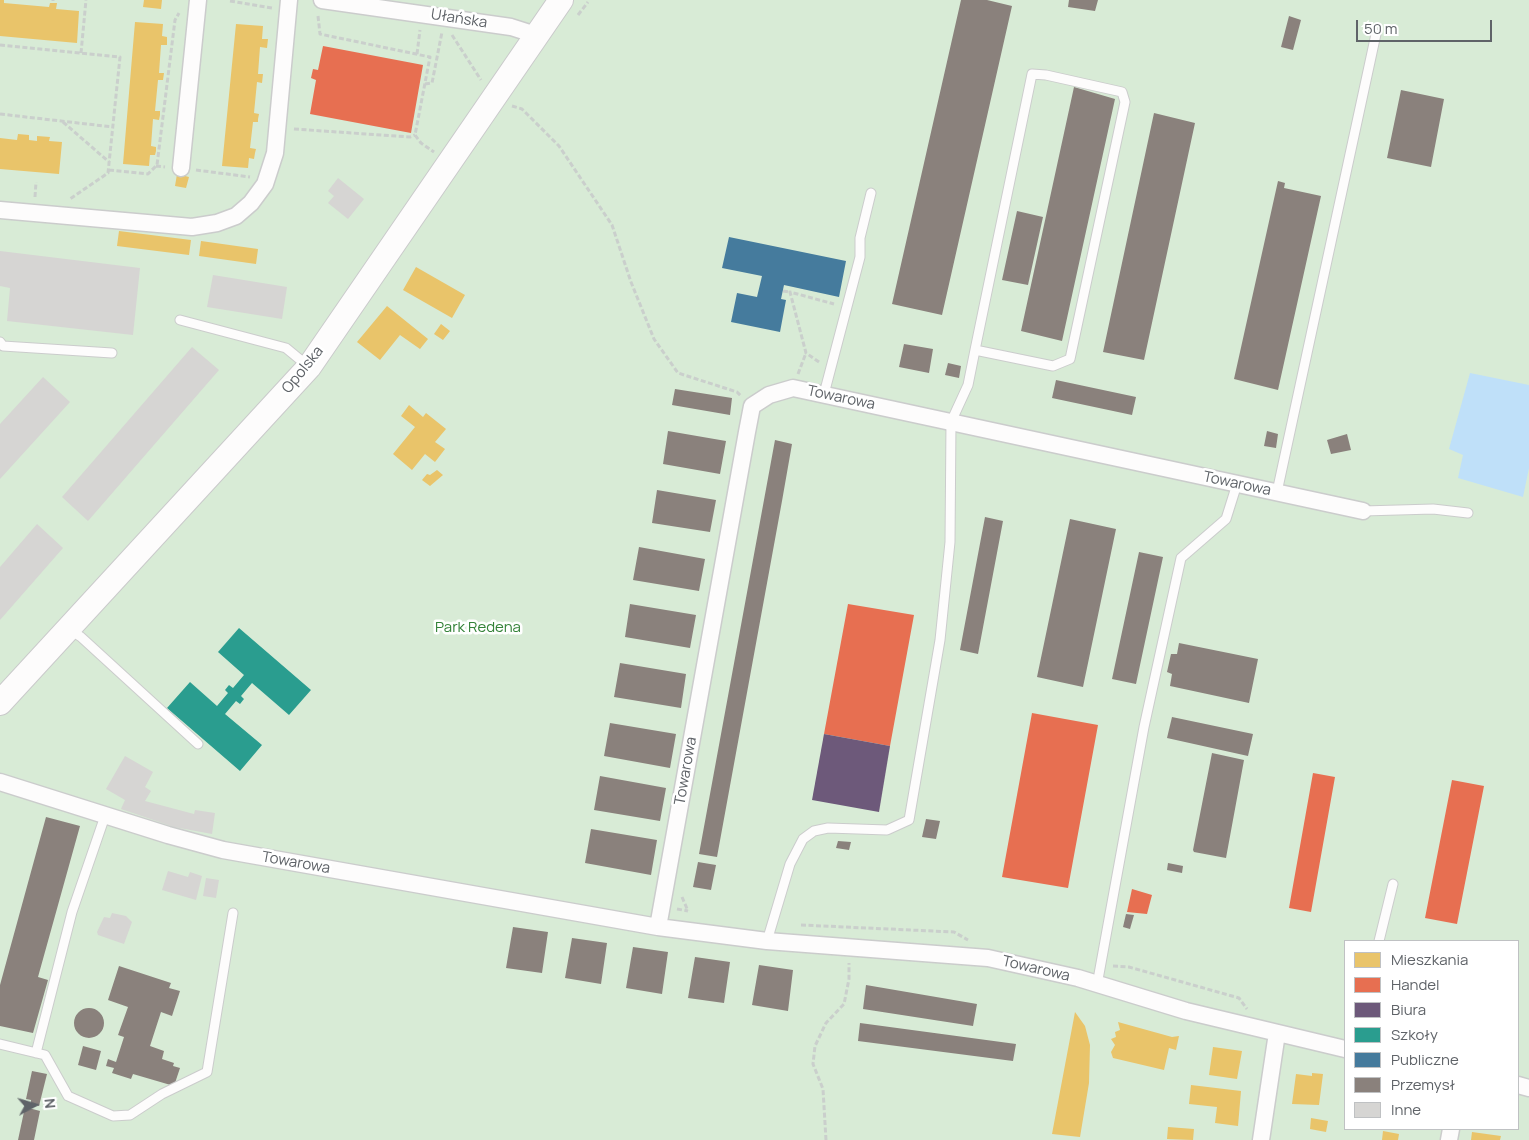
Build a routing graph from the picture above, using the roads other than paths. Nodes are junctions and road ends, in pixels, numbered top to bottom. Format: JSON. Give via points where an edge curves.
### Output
{"nodes":[{"id":1,"x":198,"y":0,"type":"edge"},
{"id":2,"x":289,"y":0,"type":"edge"},
{"id":3,"x":341,"y":1,"type":"edge"},
{"id":4,"x":320,"y":6,"type":"edge"},
{"id":5,"x":573,"y":7,"type":"edge"},
{"id":6,"x":440,"y":15,"type":"edge"},
{"id":7,"x":1376,"y":34,"type":"dead end"},
{"id":8,"x":536,"y":35,"type":"junction"},
{"id":9,"x":182,"y":168,"type":"road end"},
{"id":10,"x":872,"y":193,"type":"dead end"},
{"id":11,"x":0,"y":210,"type":"edge"},
{"id":12,"x":180,"y":320,"type":"dead end"},
{"id":13,"x":0,"y":342,"type":"edge"},
{"id":14,"x":975,"y":350,"type":"junction"},
{"id":15,"x":112,"y":353,"type":"dead end"},
{"id":16,"x":309,"y":367,"type":"junction"},
{"id":17,"x":824,"y":394,"type":"junction"},
{"id":18,"x":951,"y":422,"type":"junction"},
{"id":19,"x":1237,"y":484,"type":"junction"},
{"id":20,"x":1276,"y":492,"type":"junction"},
{"id":21,"x":1363,"y":511,"type":"joint"},
{"id":22,"x":1468,"y":513,"type":"dead end"},
{"id":23,"x":68,"y":629,"type":"junction"},
{"id":24,"x":0,"y":703,"type":"edge"},
{"id":25,"x":198,"y":744,"type":"dead end"},
{"id":26,"x":0,"y":782,"type":"edge"},
{"id":27,"x":105,"y":816,"type":"junction"},
{"id":28,"x":1392,"y":884,"type":"dead end"},
{"id":29,"x":233,"y":913,"type":"dead end"},
{"id":30,"x":658,"y":927,"type":"junction"},
{"id":31,"x":1379,"y":940,"type":"edge"},
{"id":32,"x":767,"y":941,"type":"junction"},
{"id":33,"x":1097,"y":984,"type":"junction"},
{"id":34,"x":1277,"y":1033,"type":"junction"},
{"id":35,"x":0,"y":1044,"type":"edge"},
{"id":36,"x":1344,"y":1049,"type":"edge"},
{"id":37,"x":36,"y":1053,"type":"junction"},
{"id":38,"x":1261,"y":1140,"type":"edge"}],
"edges":[{"from":1,"to":9,"type":"street"},
{"from":2,"to":11,"type":"street","via":[[275,153],[265,184],[236,216],[192,227]]},
{"from":3,"to":4,"type":"street","name":"Ułańska"},
{"from":3,"to":6,"type":"street","name":"Ułańska"},
{"from":5,"to":8,"type":"street","name":"Opolska"},
{"from":6,"to":8,"type":"street","name":"Ułańska","via":[[512,27]]},
{"from":7,"to":20,"type":"lane"},
{"from":8,"to":16,"type":"street","name":"Opolska"},
{"from":10,"to":17,"type":"lane","via":[[860,238],[860,257]]},
{"from":12,"to":16,"type":"lane","via":[[286,348]]},
{"from":13,"to":15,"type":"lane","via":[[3,346]]},
{"from":14,"to":14,"type":"lane","via":[[1032,74],[1122,92],[1125,102],[1070,359],[1053,366]]},
{"from":14,"to":18,"type":"lane","via":[[968,384]]},
{"from":16,"to":23,"type":"street","name":"Opolska"},
{"from":17,"to":18,"type":"street","name":"Towarowa"},
{"from":17,"to":30,"type":"street","name":"Towarowa","via":[[793,388],[769,395],[752,406]]},
{"from":18,"to":19,"type":"street","name":"Towarowa"},
{"from":18,"to":32,"type":"lane","via":[[950,542],[940,640],[909,820],[887,830],[828,828],[814,831],[803,839],[790,864]]},
{"from":19,"to":20,"type":"street","name":"Towarowa"},
{"from":19,"to":33,"type":"lane","via":[[1226,519],[1181,558],[1144,726]]},
{"from":20,"to":21,"type":"street","name":"Towarowa"},
{"from":21,"to":22,"type":"lane","via":[[1433,509]]},
{"from":23,"to":24,"type":"street","name":"Opolska"},
{"from":23,"to":25,"type":"lane","via":[[81,637]]},
{"from":26,"to":27,"type":"street","name":"Towarowa"},
{"from":27,"to":30,"type":"street","name":"Towarowa","via":[[223,850]]},
{"from":27,"to":37,"type":"lane","via":[[72,912]]},
{"from":28,"to":31,"type":"lane"},
{"from":29,"to":37,"type":"lane","via":[[207,1072],[162,1094],[130,1115],[113,1116],[68,1096],[45,1055]]},
{"from":30,"to":32,"type":"street","name":"Towarowa"},
{"from":32,"to":33,"type":"street","name":"Towarowa","via":[[988,958]]},
{"from":33,"to":34,"type":"street","name":"Towarowa","via":[[1186,1011]]},
{"from":34,"to":36,"type":"street","name":"Towarowa"},
{"from":34,"to":38,"type":"street"},
{"from":35,"to":37,"type":"lane"}]}
